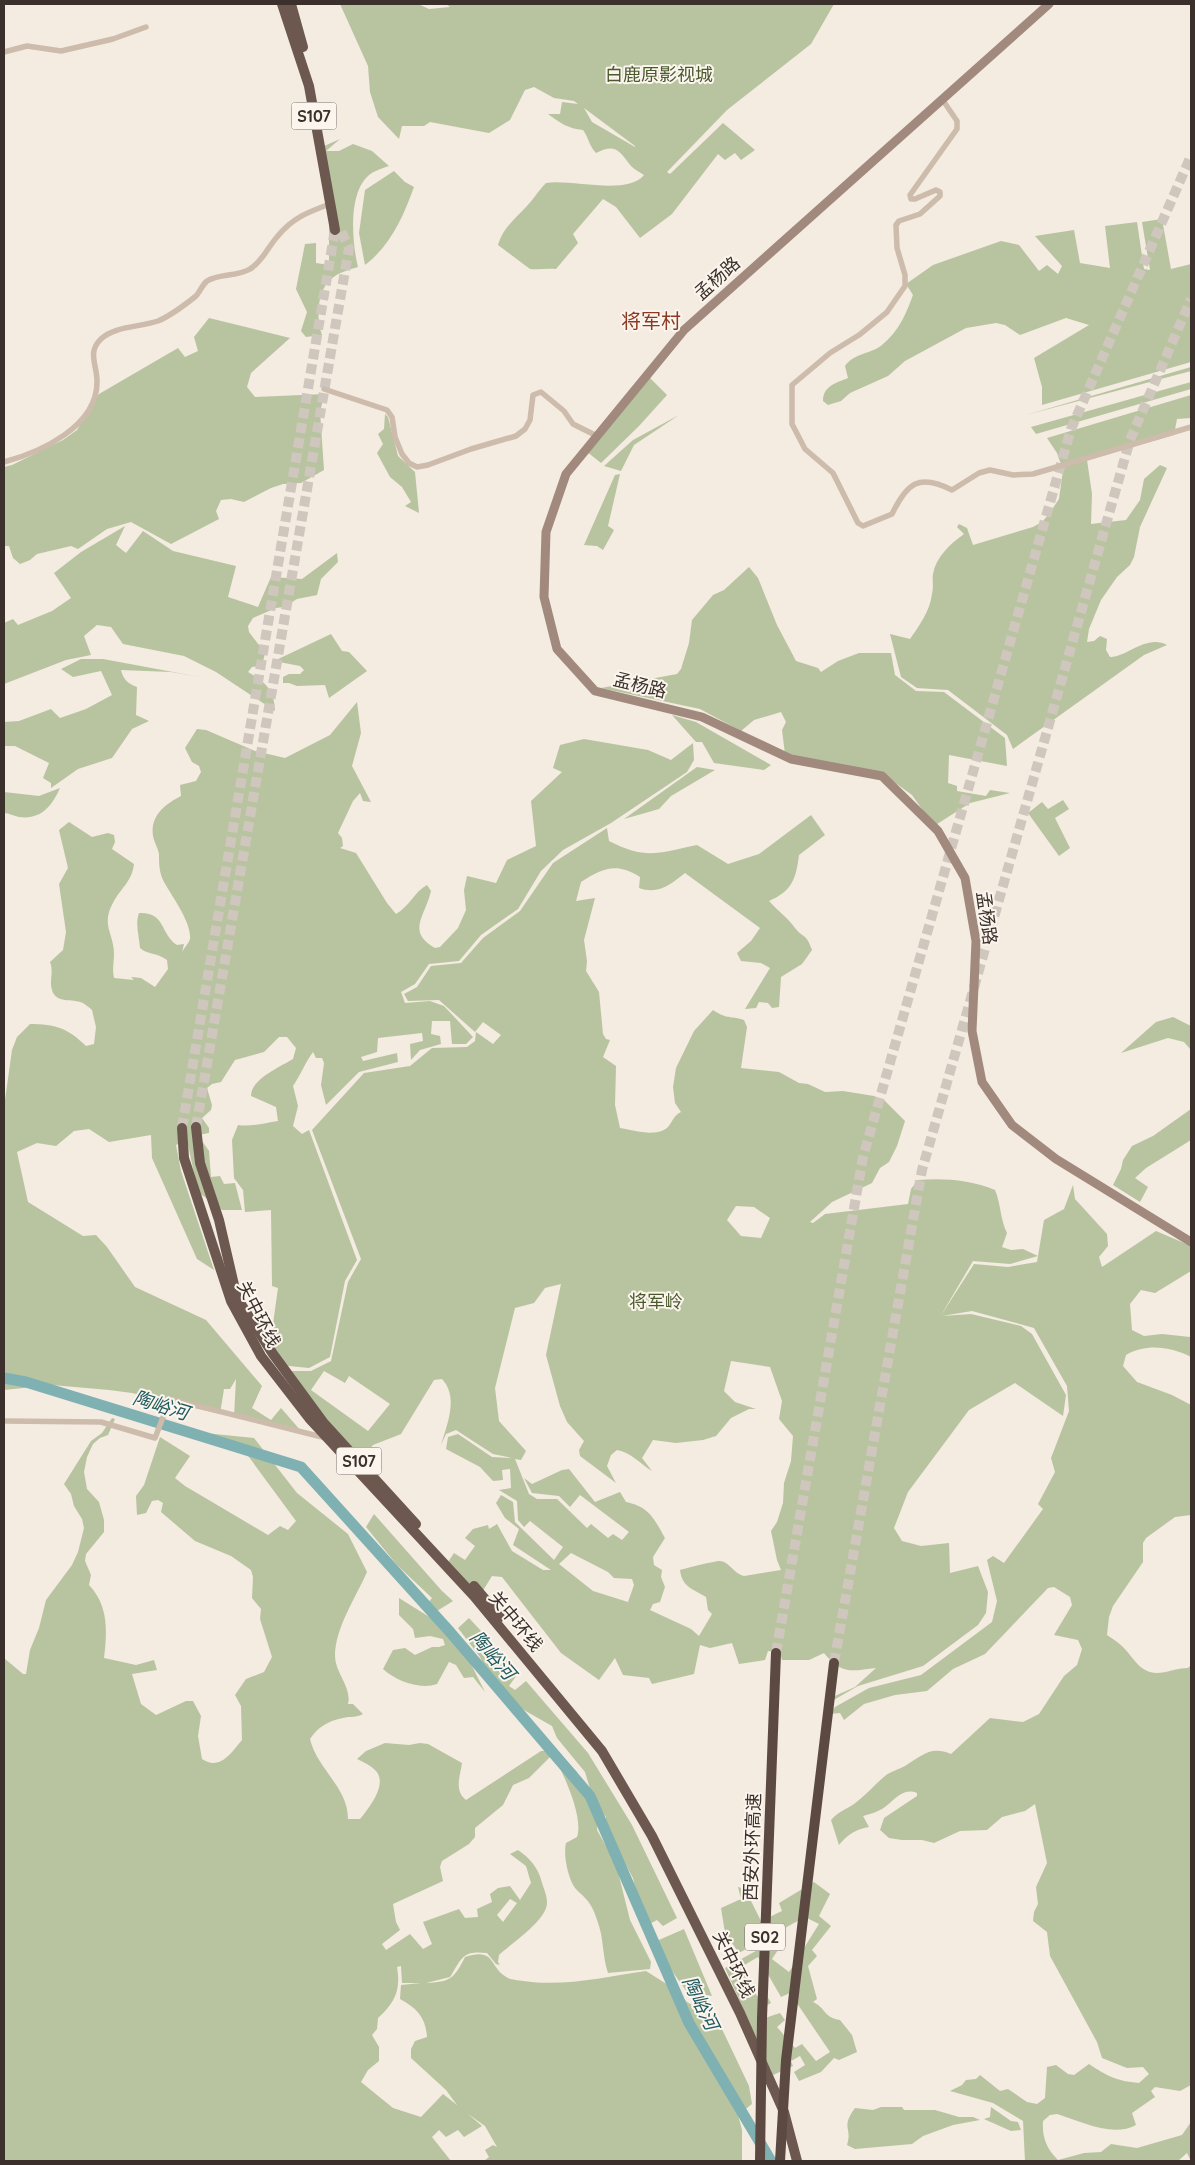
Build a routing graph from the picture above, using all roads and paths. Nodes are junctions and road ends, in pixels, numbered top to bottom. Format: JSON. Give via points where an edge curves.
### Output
{"nodes":[{"id":1,"x":282,"y":4,"type":"edge"},
{"id":2,"x":291,"y":4,"type":"edge"},
{"id":3,"x":1049,"y":4,"type":"edge"},
{"id":4,"x":146,"y":27,"type":"dead end"},
{"id":5,"x":4,"y":52,"type":"edge"},
{"id":6,"x":942,"y":99,"type":"junction"},
{"id":7,"x":330,"y":204,"type":"junction"},
{"id":8,"x":324,"y":389,"type":"dead end"},
{"id":9,"x":1191,"y":427,"type":"edge"},
{"id":10,"x":597,"y":436,"type":"junction"},
{"id":11,"x":4,"y":462,"type":"edge"},
{"id":12,"x":196,"y":1127,"type":"tunnel mouth"},
{"id":13,"x":182,"y":1128,"type":"tunnel mouth"},
{"id":14,"x":1191,"y":1242,"type":"edge"},
{"id":15,"x":4,"y":1421,"type":"edge"},
{"id":16,"x":329,"y":1439,"type":"junction"},
{"id":17,"x":776,"y":1653,"type":"tunnel mouth"},
{"id":18,"x":834,"y":1663,"type":"tunnel mouth"},
{"id":19,"x":760,"y":2161,"type":"edge"},
{"id":20,"x":780,"y":2161,"type":"edge"},
{"id":21,"x":797,"y":2161,"type":"edge"},
{"id":22,"x":804,"y":2161,"type":"edge"}],
"edges":[{"from":1,"to":7,"type":"highway","number":"S107","via":[[309,86]]},
{"from":2,"to":7,"type":"highway","number":"S107","via":[[314,85],[338,230]]},
{"from":3,"to":6,"type":"main road","name":"孟杨路"},
{"from":4,"to":5,"type":"street","via":[[113,39],[61,51],[27,46]]},
{"from":6,"to":9,"type":"street","via":[[957,121],[957,128],[910,195],[915,199],[936,190],[940,196],[920,214],[896,225],[905,286],[887,312],[792,385],[792,424],[805,449],[833,473],[858,523],[863,526],[892,514],[902,494],[925,481],[952,490],[990,470],[1013,475],[1033,474]]},
{"from":6,"to":10,"type":"main road","name":"孟杨路","via":[[684,330]]},
{"from":7,"to":11,"type":"street","via":[[302,214],[277,236],[253,268],[205,282],[197,295],[159,320],[102,337],[92,356],[97,379],[96,394],[83,418],[70,432]]},
{"from":8,"to":10,"type":"street","via":[[387,410],[402,454],[417,467],[516,436],[530,420],[533,395],[541,392],[564,411],[573,424]]},
{"from":10,"to":14,"type":"main road","name":"孟杨路","via":[[566,474],[546,532],[544,597],[557,649],[595,691],[702,717],[790,759],[882,776],[938,830],[965,878],[976,941],[972,1031],[982,1082],[1012,1125],[1048,1153]]},
{"from":12,"to":22,"type":"highway","name":"关中环线","number":"S107","via":[[200,1163],[219,1220],[237,1298],[323,1422],[484,1596],[607,1748],[658,1835],[746,2012],[790,2112]]},
{"from":13,"to":16,"type":"highway","name":"关中环线","number":"S107","via":[[184,1158],[231,1301],[261,1356]]},
{"from":15,"to":16,"type":"street","via":[[101,1422],[155,1438],[170,1400]]},
{"from":16,"to":21,"type":"highway","name":"关中环线","number":"S107","via":[[474,1596],[602,1751],[652,1836],[740,2013],[784,2112]]},
{"from":17,"to":19,"type":"highway","name":"西安外环高速","number":"S02","via":[[762,2018]]},
{"from":18,"to":20,"type":"highway","number":"S02","via":[[786,2060]]}]}
